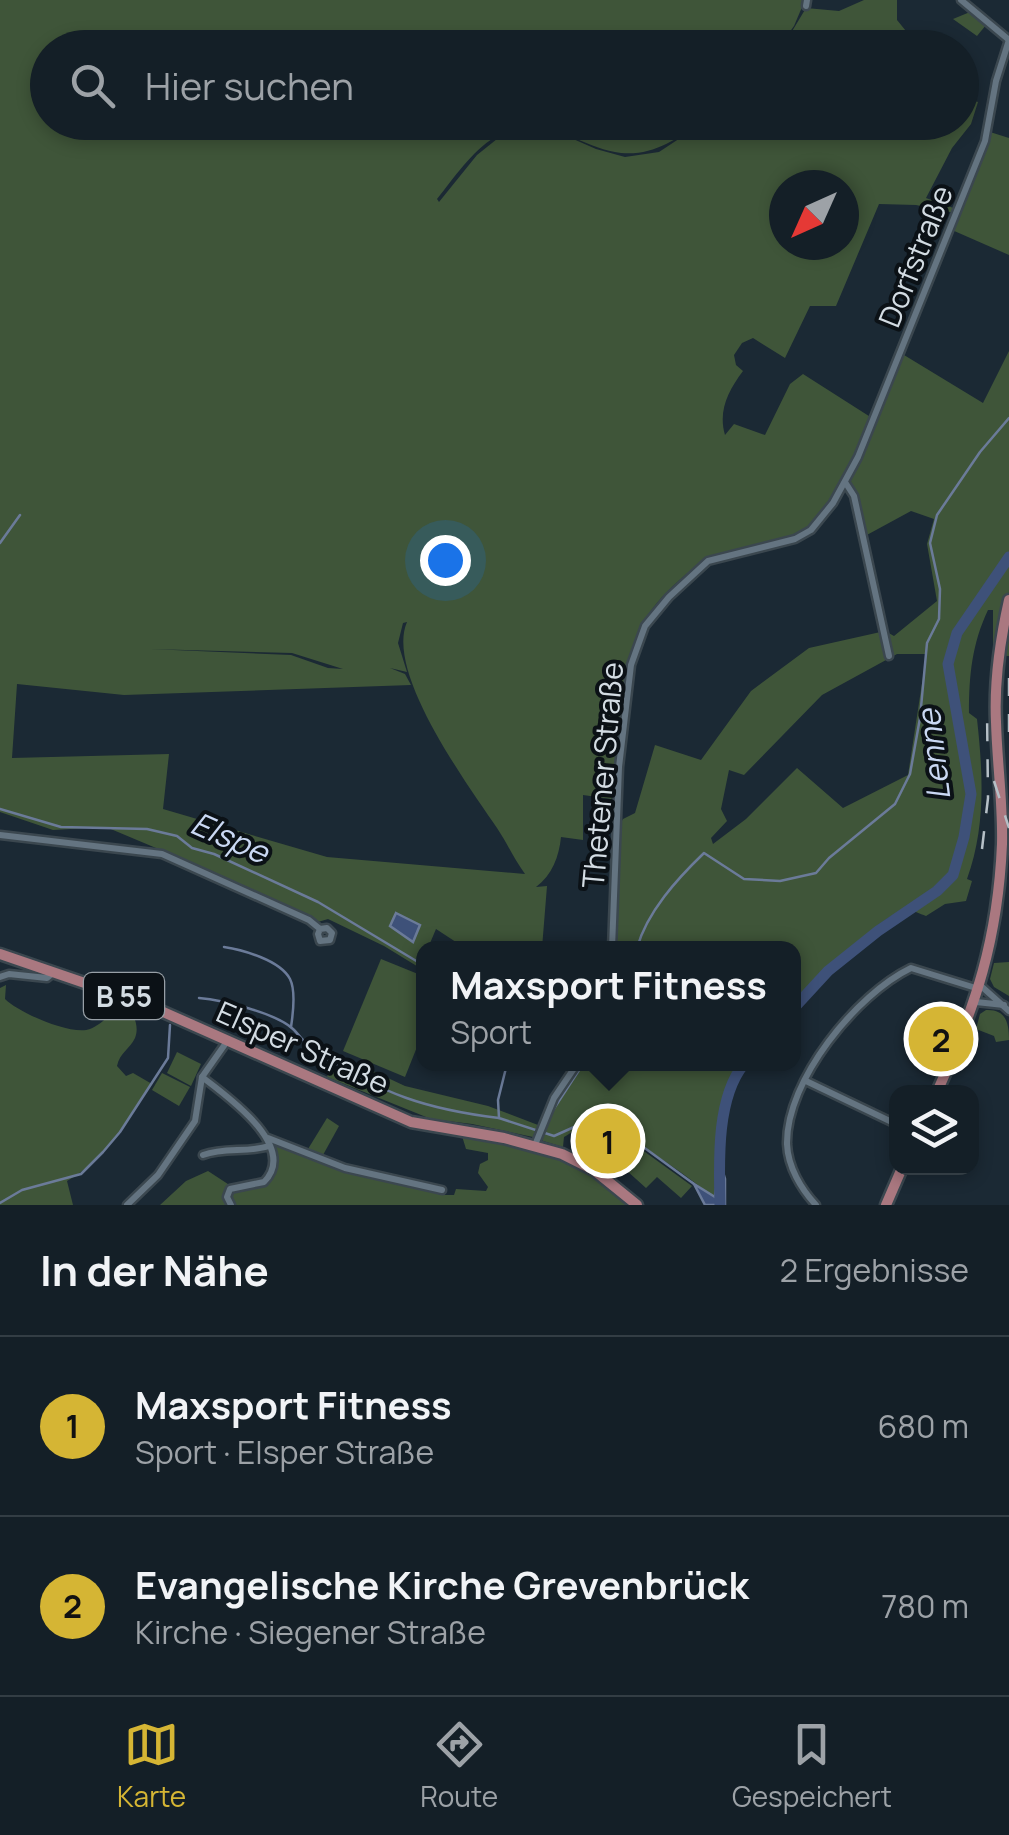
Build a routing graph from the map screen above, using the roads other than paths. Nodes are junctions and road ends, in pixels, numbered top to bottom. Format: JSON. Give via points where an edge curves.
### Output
{"nodes":[{"id":1,"x":961,"y":0,"type":"edge"},
{"id":2,"x":1009,"y":40,"type":"edge"},
{"id":3,"x":845,"y":482,"type":"junction"},
{"id":4,"x":1009,"y":600,"type":"edge"},
{"id":5,"x":890,"y":656,"type":"dead end"},
{"id":6,"x":0,"y":835,"type":"edge"},
{"id":7,"x":320,"y":929,"type":"dead end"},
{"id":8,"x":612,"y":941,"type":"edge"},
{"id":9,"x":0,"y":954,"type":"edge"},
{"id":10,"x":54,"y":972,"type":"junction"},
{"id":11,"x":0,"y":977,"type":"edge"},
{"id":12,"x":980,"y":988,"type":"junction"},
{"id":13,"x":976,"y":1002,"type":"junction"},
{"id":14,"x":1007,"y":1008,"type":"edge"},
{"id":15,"x":228,"y":1039,"type":"junction"},
{"id":16,"x":573,"y":1071,"type":"edge"},
{"id":17,"x":202,"y":1077,"type":"junction"},
{"id":18,"x":806,"y":1081,"type":"junction"},
{"id":19,"x":939,"y":1085,"type":"edge"},
{"id":20,"x":889,"y":1121,"type":"edge"},
{"id":21,"x":536,"y":1141,"type":"junction"},
{"id":22,"x":269,"y":1142,"type":"junction"},
{"id":23,"x":202,"y":1155,"type":"dead end"},
{"id":24,"x":899,"y":1175,"type":"edge"},
{"id":25,"x":442,"y":1190,"type":"dead end"},
{"id":26,"x":128,"y":1205,"type":"edge"},
{"id":27,"x":231,"y":1205,"type":"edge"},
{"id":28,"x":637,"y":1205,"type":"edge"},
{"id":29,"x":816,"y":1205,"type":"edge"},
{"id":30,"x":886,"y":1205,"type":"edge"}],
"edges":[{"from":1,"to":2,"type":"street"},
{"from":2,"to":3,"type":"street","name":"Dorfstraße","via":[[985,141]]},
{"from":3,"to":5,"type":"street","via":[[854,496]]},
{"from":3,"to":8,"type":"street","name":"Thetener Straße","via":[[811,530],[708,561],[645,626],[631,664],[620,767]]},
{"from":4,"to":12,"type":"main road","via":[[996,697],[1000,870]]},
{"from":6,"to":7,"type":"street","via":[[162,854]]},
{"from":9,"to":10,"type":"main road","name":"Elsper Straße","number":"B 55"},
{"from":10,"to":11,"type":"street","via":[[46,978]]},
{"from":10,"to":15,"type":"main road","name":"Elsper Straße","number":"B 55"},
{"from":12,"to":13,"type":"main road"},
{"from":12,"to":14,"type":"street"},
{"from":12,"to":18,"type":"street","via":[[906,970],[837,1027]]},
{"from":13,"to":14,"type":"street"},
{"from":13,"to":19,"type":"main road"},
{"from":15,"to":17,"type":"street"},
{"from":15,"to":21,"type":"main road","name":"Elsper Straße","number":"B 55","via":[[411,1122]]},
{"from":16,"to":21,"type":"street"},
{"from":17,"to":22,"type":"street"},
{"from":17,"to":26,"type":"street","via":[[195,1121]]},
{"from":18,"to":20,"type":"street"},
{"from":18,"to":29,"type":"street","via":[[787,1142],[796,1178]]},
{"from":21,"to":28,"type":"main road","name":"Elsper Straße","number":"B 55","via":[[584,1164]]},
{"from":22,"to":23,"type":"street","via":[[256,1150]]},
{"from":22,"to":25,"type":"street"},
{"from":22,"to":27,"type":"street","via":[[269,1177],[232,1187]]},
{"from":24,"to":30,"type":"main road"}]}
